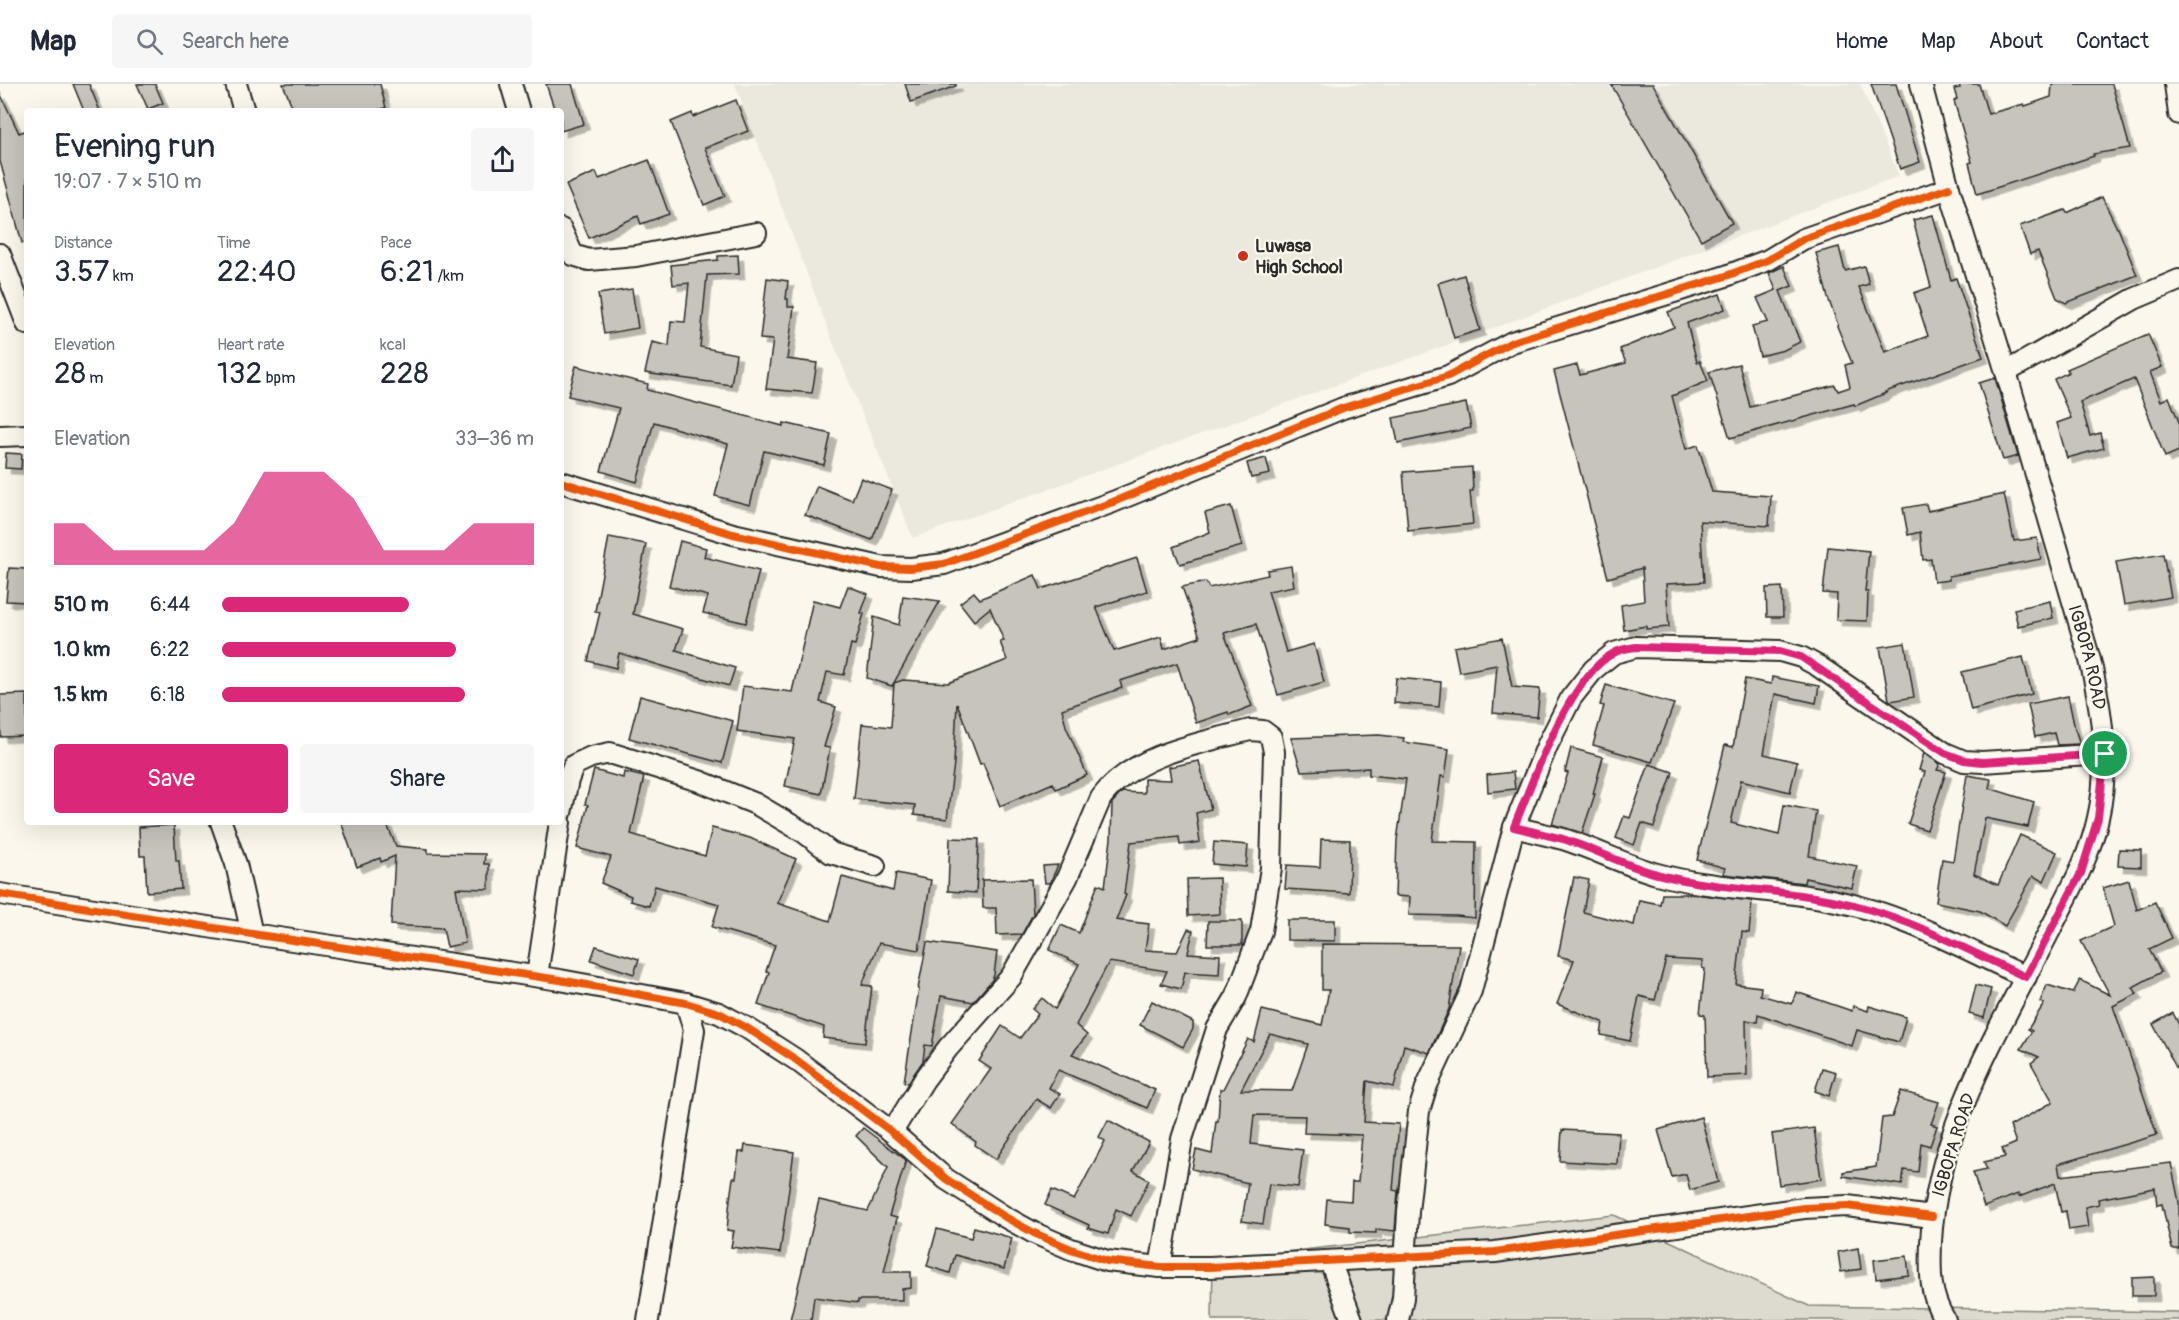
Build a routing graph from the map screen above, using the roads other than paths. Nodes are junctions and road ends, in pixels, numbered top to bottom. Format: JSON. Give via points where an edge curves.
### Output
{"nodes":[{"id":1,"x":236,"y":84,"type":"edge"},
{"id":2,"x":511,"y":84,"type":"edge"},
{"id":3,"x":1921,"y":84,"type":"edge"},
{"id":4,"x":2175,"y":84,"type":"edge"},
{"id":5,"x":243,"y":108,"type":"edge"},
{"id":6,"x":518,"y":108,"type":"edge"},
{"id":7,"x":2179,"y":114,"type":"edge"},
{"id":8,"x":1949,"y":188,"type":"junction"},
{"id":9,"x":756,"y":233,"type":"dead end"},
{"id":10,"x":564,"y":236,"type":"edge"},
{"id":11,"x":0,"y":254,"type":"edge"},
{"id":12,"x":2179,"y":280,"type":"edge"},
{"id":13,"x":24,"y":316,"type":"edge"},
{"id":14,"x":2006,"y":372,"type":"junction"},
{"id":15,"x":24,"y":435,"type":"edge"},
{"id":16,"x":0,"y":436,"type":"edge"},
{"id":17,"x":564,"y":483,"type":"edge"},
{"id":18,"x":2105,"y":754,"type":"junction"},
{"id":19,"x":564,"y":799,"type":"edge"},
{"id":20,"x":221,"y":825,"type":"edge"},
{"id":21,"x":560,"y":825,"type":"edge"},
{"id":22,"x":1514,"y":827,"type":"junction"},
{"id":23,"x":875,"y":866,"type":"dead end"},
{"id":24,"x":0,"y":894,"type":"edge"},
{"id":25,"x":252,"y":934,"type":"junction"},
{"id":26,"x":537,"y":976,"type":"junction"},
{"id":27,"x":2026,"y":977,"type":"junction"},
{"id":28,"x":687,"y":1003,"type":"junction"},
{"id":29,"x":719,"y":1013,"type":"junction"},
{"id":30,"x":694,"y":1030,"type":"junction"},
{"id":31,"x":892,"y":1132,"type":"junction"},
{"id":32,"x":1932,"y":1217,"type":"junction"},
{"id":33,"x":1406,"y":1257,"type":"junction"},
{"id":34,"x":1330,"y":1261,"type":"junction"},
{"id":35,"x":1160,"y":1268,"type":"junction"},
{"id":36,"x":1936,"y":1315,"type":"edge"},
{"id":37,"x":648,"y":1320,"type":"edge"},
{"id":38,"x":1352,"y":1320,"type":"edge"},
{"id":39,"x":1398,"y":1320,"type":"edge"}],
"edges":[{"from":1,"to":5,"type":"street"},
{"from":2,"to":6,"type":"street"},
{"from":3,"to":8,"type":"street","name":"IGBOPA ROAD"},
{"from":4,"to":7,"type":"street"},
{"from":8,"to":14,"type":"street","name":"IGBOPA ROAD"},
{"from":8,"to":17,"type":"street","via":[[1803,239],[1768,260],[1726,276],[1512,342],[1448,376],[1343,408],[1113,502],[944,564],[881,567],[733,534]]},
{"from":9,"to":10,"type":"street","via":[[636,256],[589,260],[573,255]]},
{"from":11,"to":13,"type":"street"},
{"from":12,"to":14,"type":"street","via":[[2134,299]]},
{"from":14,"to":18,"type":"street","name":"IGBOPA ROAD","via":[[2090,660],[2100,703]]},
{"from":15,"to":16,"type":"street"},
{"from":18,"to":22,"type":"street","via":[[1964,760],[1945,753],[1801,657],[1780,651],[1636,647],[1614,653],[1594,669],[1571,698]]},
{"from":18,"to":27,"type":"street","name":"IGBOPA ROAD","via":[[2098,818],[2081,873]]},
{"from":19,"to":23,"type":"street","via":[[574,765],[610,753],[756,804],[805,833],[831,854]]},
{"from":20,"to":25,"type":"street","via":[[236,864]]},
{"from":21,"to":26,"type":"street"},
{"from":22,"to":27,"type":"street","via":[[1563,840],[1656,874],[1819,897],[1877,912]]},
{"from":22,"to":33,"type":"street","via":[[1471,991],[1419,1111]]},
{"from":24,"to":25,"type":"street"},
{"from":25,"to":26,"type":"street"},
{"from":26,"to":28,"type":"street"},
{"from":27,"to":32,"type":"street","name":"IGBOPA ROAD","via":[[1963,1106],[1944,1162]]},
{"from":28,"to":29,"type":"street"},
{"from":28,"to":30,"type":"street"},
{"from":29,"to":30,"type":"street"},
{"from":29,"to":31,"type":"street","via":[[795,1059]]},
{"from":30,"to":37,"type":"street"},
{"from":31,"to":35,"type":"street","via":[[946,1179],[1034,1233],[1107,1261]]},
{"from":31,"to":35,"type":"street","via":[[948,1048],[1011,977],[1067,878],[1101,798],[1110,786],[1134,769],[1176,749],[1250,730],[1263,731],[1271,737],[1274,752],[1271,868],[1261,931],[1236,997],[1217,1029],[1182,1139]]},
{"from":32,"to":33,"type":"street","via":[[1847,1206],[1804,1208],[1495,1252]]},
{"from":32,"to":36,"type":"street","name":"IGBOPA ROAD","via":[[1931,1269]]},
{"from":33,"to":34,"type":"street"},
{"from":33,"to":39,"type":"street"},
{"from":34,"to":35,"type":"street"},
{"from":34,"to":38,"type":"street"}]}
